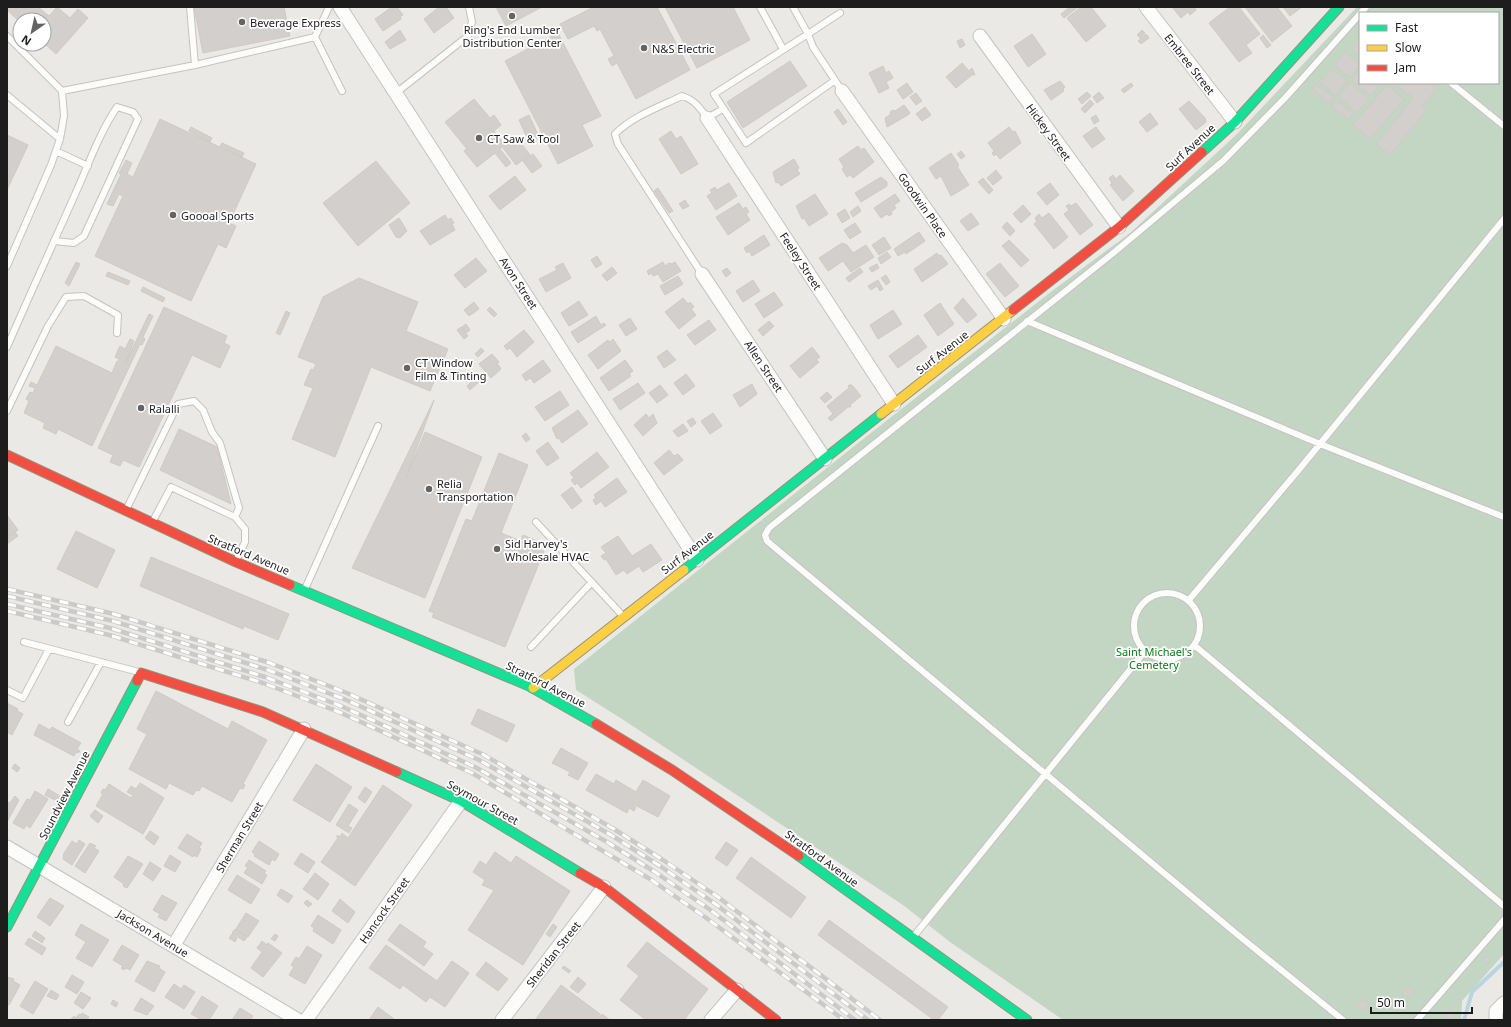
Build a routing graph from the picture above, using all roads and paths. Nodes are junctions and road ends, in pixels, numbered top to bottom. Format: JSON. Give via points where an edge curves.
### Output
{"nodes":[{"id":1,"x":190,"y":7,"type":"edge"},
{"id":2,"x":329,"y":7,"type":"edge"},
{"id":3,"x":340,"y":7,"type":"edge"},
{"id":4,"x":469,"y":7,"type":"edge"},
{"id":5,"x":760,"y":7,"type":"edge"},
{"id":6,"x":793,"y":7,"type":"edge"},
{"id":7,"x":1146,"y":7,"type":"edge"},
{"id":8,"x":1339,"y":7,"type":"edge"},
{"id":9,"x":840,"y":13,"type":"dead end"},
{"id":10,"x":1359,"y":16,"type":"edge"},
{"id":11,"x":808,"y":34,"type":"junction"},
{"id":12,"x":7,"y":36,"type":"edge"},
{"id":13,"x":980,"y":36,"type":"dead end"},
{"id":14,"x":315,"y":37,"type":"junction"},
{"id":15,"x":783,"y":49,"type":"junction"},
{"id":16,"x":195,"y":65,"type":"junction"},
{"id":17,"x":1452,"y":84,"type":"edge"},
{"id":18,"x":838,"y":86,"type":"junction"},
{"id":19,"x":62,"y":90,"type":"junction"},
{"id":20,"x":342,"y":91,"type":"dead end"},
{"id":21,"x":395,"y":93,"type":"junction"},
{"id":22,"x":7,"y":95,"type":"edge"},
{"id":23,"x":724,"y":109,"type":"junction"},
{"id":24,"x":707,"y":118,"type":"junction"},
{"id":25,"x":1235,"y":122,"type":"junction"},
{"id":26,"x":1504,"y":126,"type":"edge"},
{"id":27,"x":60,"y":139,"type":"junction"},
{"id":28,"x":56,"y":151,"type":"junction"},
{"id":29,"x":88,"y":166,"type":"junction"},
{"id":30,"x":1504,"y":219,"type":"edge"},
{"id":31,"x":1119,"y":227,"type":"junction"},
{"id":32,"x":54,"y":241,"type":"junction"},
{"id":33,"x":7,"y":266,"type":"edge"},
{"id":34,"x":702,"y":274,"type":"joint"},
{"id":35,"x":1004,"y":319,"type":"junction"},
{"id":36,"x":1027,"y":321,"type":"junction"},
{"id":37,"x":117,"y":333,"type":"dead end"},
{"id":38,"x":7,"y":347,"type":"edge"},
{"id":39,"x":894,"y":404,"type":"junction"},
{"id":40,"x":7,"y":411,"type":"edge"},
{"id":41,"x":378,"y":426,"type":"dead end"},
{"id":42,"x":1320,"y":444,"type":"junction"},
{"id":43,"x":7,"y":455,"type":"edge"},
{"id":44,"x":825,"y":459,"type":"junction"},
{"id":45,"x":126,"y":512,"type":"junction"},
{"id":46,"x":1504,"y":517,"type":"edge"},
{"id":47,"x":235,"y":518,"type":"junction"},
{"id":48,"x":536,"y":522,"type":"dead end"},
{"id":49,"x":152,"y":524,"type":"junction"},
{"id":50,"x":697,"y":560,"type":"junction"},
{"id":51,"x":236,"y":562,"type":"junction"},
{"id":52,"x":592,"y":582,"type":"junction"},
{"id":53,"x":304,"y":591,"type":"junction"},
{"id":54,"x":1188,"y":601,"type":"junction"},
{"id":55,"x":624,"y":617,"type":"junction"},
{"id":56,"x":24,"y":642,"type":"dead end"},
{"id":57,"x":1194,"y":645,"type":"junction"},
{"id":58,"x":531,"y":647,"type":"dead end"},
{"id":59,"x":49,"y":649,"type":"junction"},
{"id":60,"x":1146,"y":650,"type":"junction"},
{"id":61,"x":101,"y":662,"type":"junction"},
{"id":62,"x":141,"y":672,"type":"junction"},
{"id":63,"x":533,"y":688,"type":"junction"},
{"id":64,"x":7,"y":690,"type":"edge"},
{"id":65,"x":68,"y":722,"type":"dead end"},
{"id":66,"x":304,"y":729,"type":"junction"},
{"id":67,"x":1045,"y":772,"type":"junction"},
{"id":68,"x":461,"y":801,"type":"junction"},
{"id":69,"x":7,"y":847,"type":"edge"},
{"id":70,"x":40,"y":866,"type":"junction"},
{"id":71,"x":604,"y":887,"type":"junction"},
{"id":72,"x":1504,"y":906,"type":"edge"},
{"id":73,"x":1504,"y":920,"type":"edge"},
{"id":74,"x":7,"y":927,"type":"edge"},
{"id":75,"x":912,"y":938,"type":"junction"},
{"id":76,"x":174,"y":945,"type":"junction"},
{"id":77,"x":737,"y":990,"type":"junction"},
{"id":78,"x":1504,"y":1003,"type":"edge"},
{"id":79,"x":298,"y":1020,"type":"edge"},
{"id":80,"x":306,"y":1020,"type":"edge"},
{"id":81,"x":502,"y":1020,"type":"edge"},
{"id":82,"x":711,"y":1020,"type":"edge"},
{"id":83,"x":776,"y":1020,"type":"edge"},
{"id":84,"x":1027,"y":1020,"type":"edge"},
{"id":85,"x":1343,"y":1020,"type":"edge"},
{"id":86,"x":1417,"y":1020,"type":"edge"},
{"id":87,"x":1496,"y":1020,"type":"edge"}],
"edges":[{"from":1,"to":16,"type":"lane"},
{"from":2,"to":14,"type":"lane"},
{"from":3,"to":21,"type":"street","name":"Avon Street"},
{"from":4,"to":21,"type":"lane","via":[[472,22],[468,36]]},
{"from":5,"to":15,"type":"lane"},
{"from":6,"to":11,"type":"lane"},
{"from":7,"to":25,"type":"street","name":"Embree Street"},
{"from":8,"to":25,"type":"street","name":"Surf Avenue"},
{"from":9,"to":11,"type":"lane"},
{"from":10,"to":36,"type":"lane","via":[[1286,97],[1222,161]]},
{"from":11,"to":15,"type":"lane"},
{"from":11,"to":18,"type":"lane","via":[[813,48]]},
{"from":12,"to":19,"type":"lane"},
{"from":13,"to":31,"type":"street","name":"Hickey Street"},
{"from":14,"to":16,"type":"lane"},
{"from":14,"to":20,"type":"lane"},
{"from":15,"to":23,"type":"lane","via":[[714,94]]},
{"from":16,"to":19,"type":"lane"},
{"from":17,"to":26,"type":"lane"},
{"from":18,"to":23,"type":"lane","via":[[746,143]]},
{"from":18,"to":35,"type":"street","name":"Goodwin Place"},
{"from":19,"to":27,"type":"lane","via":[[64,116]]},
{"from":21,"to":50,"type":"street","name":"Avon Street"},
{"from":22,"to":27,"type":"lane"},
{"from":23,"to":24,"type":"lane"},
{"from":24,"to":34,"type":"lane","via":[[691,99],[682,96],[635,118],[615,134],[618,144]]},
{"from":24,"to":39,"type":"street","name":"Feeley Street"},
{"from":25,"to":31,"type":"street","name":"Surf Avenue"},
{"from":27,"to":28,"type":"lane"},
{"from":28,"to":29,"type":"lane"},
{"from":28,"to":33,"type":"lane"},
{"from":29,"to":32,"type":"lane"},
{"from":29,"to":32,"type":"lane","via":[[117,107],[133,112],[138,120],[84,236],[74,243]]},
{"from":30,"to":42,"type":"lane"},
{"from":31,"to":35,"type":"street","name":"Surf Avenue"},
{"from":32,"to":38,"type":"lane"},
{"from":34,"to":44,"type":"street","name":"Allen Street"},
{"from":35,"to":39,"type":"street","name":"Surf Avenue"},
{"from":36,"to":42,"type":"lane"},
{"from":36,"to":67,"type":"lane","via":[[843,467],[769,528],[765,535],[767,541]]},
{"from":37,"to":40,"type":"lane","via":[[118,315],[84,296],[66,297],[48,326]]},
{"from":39,"to":44,"type":"street","name":"Surf Avenue"},
{"from":41,"to":53,"type":"lane"},
{"from":42,"to":46,"type":"lane"},
{"from":42,"to":54,"type":"lane"},
{"from":43,"to":45,"type":"street","name":"Stratford Avenue"},
{"from":44,"to":50,"type":"street","name":"Surf Avenue"},
{"from":45,"to":47,"type":"lane","via":[[178,404],[194,401],[203,410],[212,432],[220,443],[239,508]]},
{"from":45,"to":49,"type":"street","name":"Stratford Avenue"},
{"from":47,"to":49,"type":"lane","via":[[171,487]]},
{"from":47,"to":51,"type":"lane","via":[[246,529],[245,542]]},
{"from":48,"to":52,"type":"lane"},
{"from":49,"to":51,"type":"street","name":"Stratford Avenue"},
{"from":50,"to":55,"type":"street","name":"Surf Avenue"},
{"from":51,"to":53,"type":"street","name":"Stratford Avenue"},
{"from":52,"to":55,"type":"lane"},
{"from":52,"to":58,"type":"lane"},
{"from":53,"to":63,"type":"street","name":"Stratford Avenue"},
{"from":54,"to":57,"type":"lane","via":[[1196,610],[1200,621],[1200,634]]},
{"from":54,"to":60,"type":"lane","via":[[1178,595],[1166,593],[1154,596],[1143,604],[1136,616],[1134,630],[1139,643]]},
{"from":55,"to":63,"type":"street","name":"Surf Avenue"},
{"from":56,"to":59,"type":"lane"},
{"from":57,"to":60,"type":"lane","via":[[1185,654],[1173,658],[1160,658]]},
{"from":57,"to":72,"type":"lane"},
{"from":59,"to":61,"type":"lane"},
{"from":59,"to":64,"type":"lane","via":[[23,698]]},
{"from":60,"to":67,"type":"lane"},
{"from":61,"to":62,"type":"lane"},
{"from":61,"to":65,"type":"lane"},
{"from":62,"to":66,"type":"street","name":"Seymour Street","via":[[263,712]]},
{"from":62,"to":70,"type":"street","name":"Soundview Avenue"},
{"from":63,"to":75,"type":"street","name":"Stratford Avenue","via":[[672,770],[765,832]]},
{"from":66,"to":68,"type":"street","name":"Seymour Street"},
{"from":66,"to":76,"type":"street","name":"Sherman Street"},
{"from":67,"to":75,"type":"lane"},
{"from":67,"to":85,"type":"lane"},
{"from":68,"to":71,"type":"street","name":"Seymour Street"},
{"from":68,"to":80,"type":"street","name":"Hancock Street"},
{"from":69,"to":70,"type":"street","name":"Jackson Avenue"},
{"from":70,"to":74,"type":"street","name":"Soundview Avenue"},
{"from":70,"to":76,"type":"street","name":"Jackson Avenue"},
{"from":71,"to":77,"type":"street","name":"Seymour Street"},
{"from":71,"to":81,"type":"street","name":"Sheridan Street"},
{"from":73,"to":86,"type":"lane"},
{"from":75,"to":84,"type":"street","name":"Stratford Avenue"},
{"from":76,"to":79,"type":"street","name":"Jackson Avenue"},
{"from":77,"to":82,"type":"street"},
{"from":77,"to":83,"type":"street","name":"Seymour Street"},
{"from":78,"to":87,"type":"street","via":[[1496,1011]]}]}
